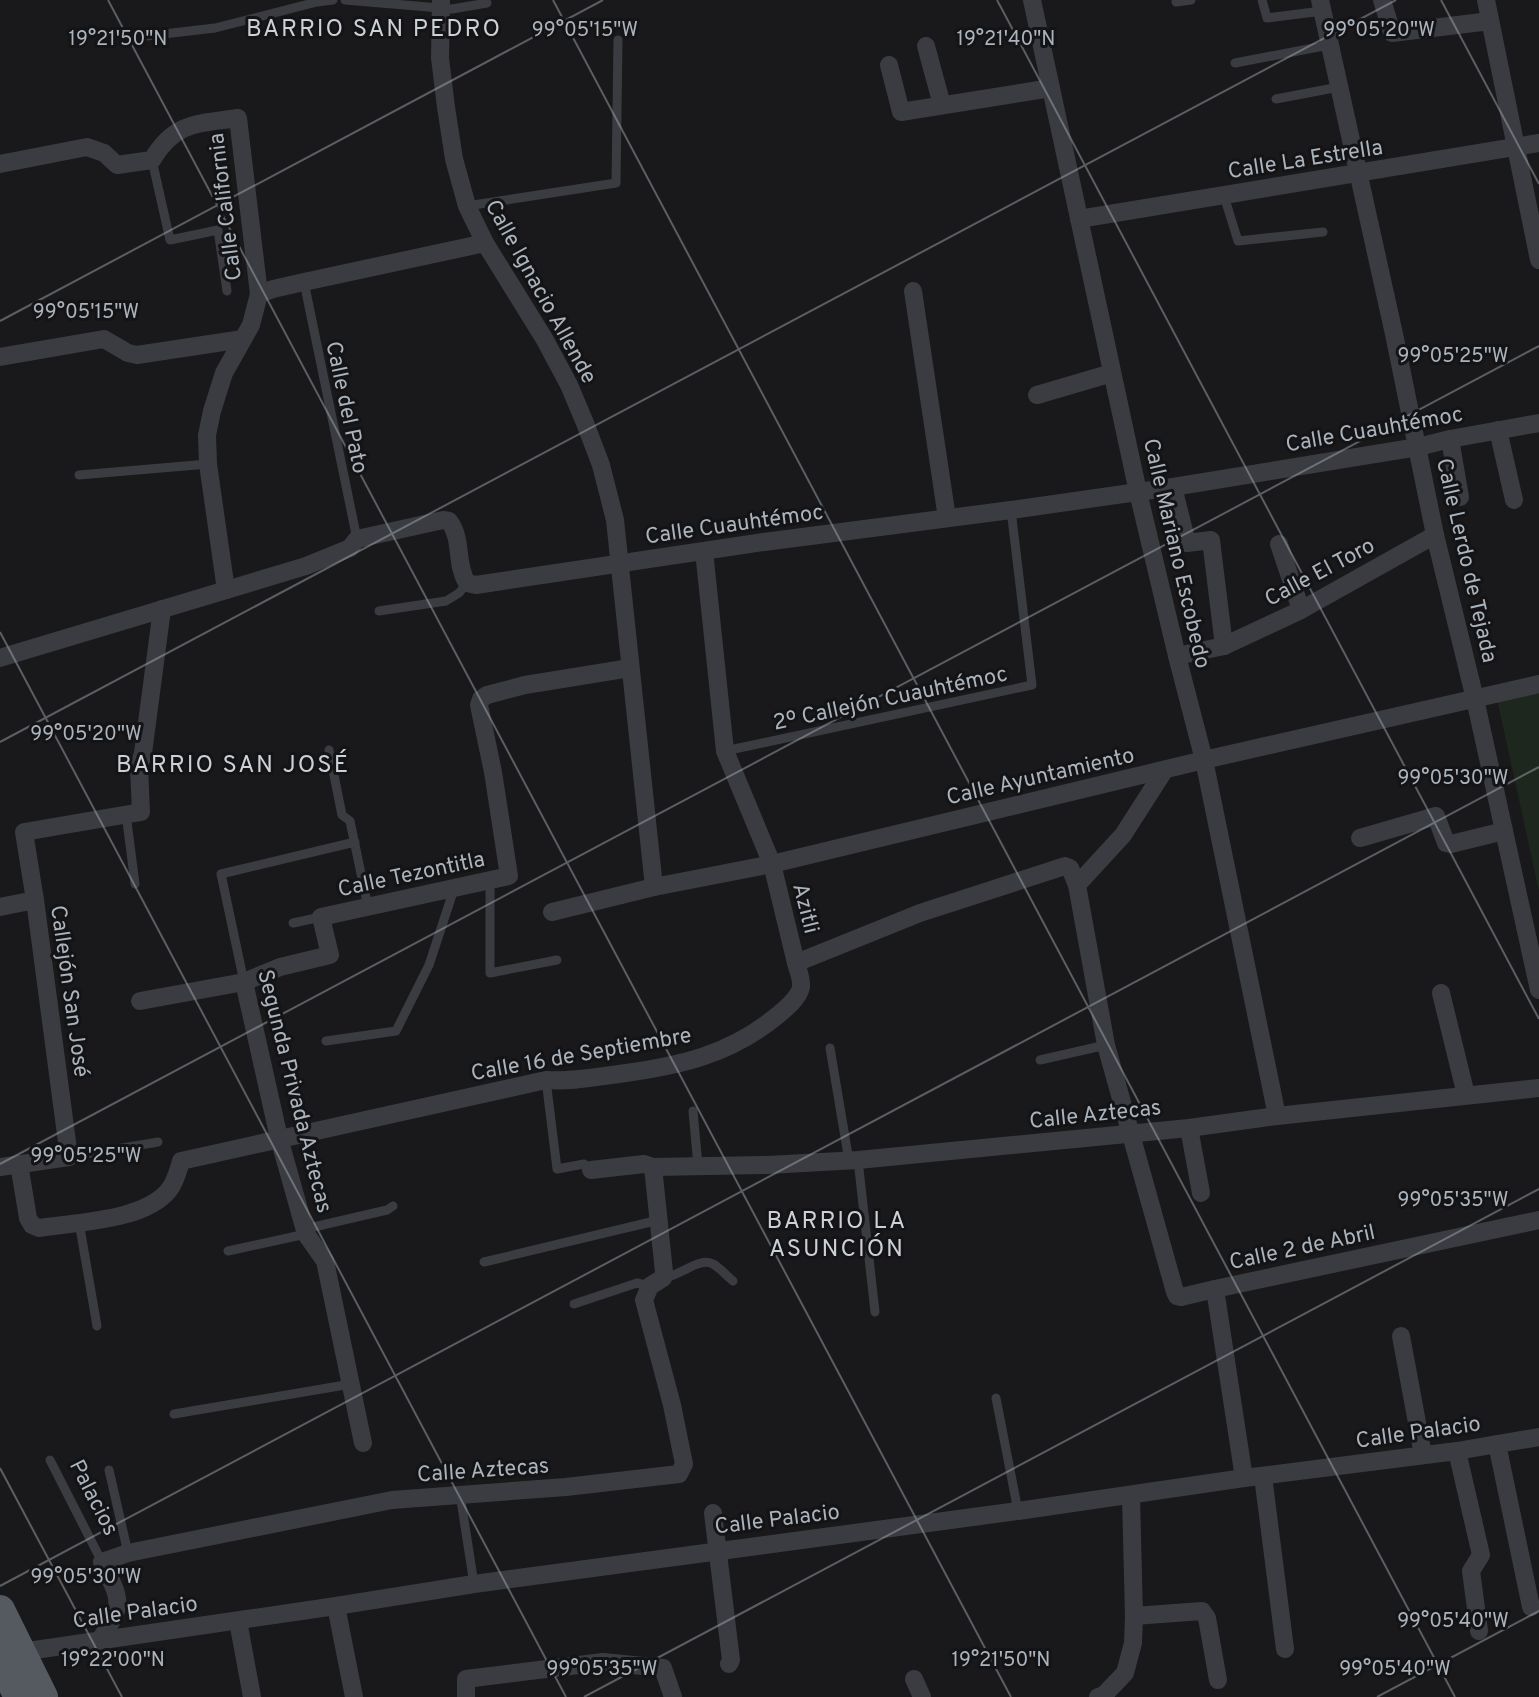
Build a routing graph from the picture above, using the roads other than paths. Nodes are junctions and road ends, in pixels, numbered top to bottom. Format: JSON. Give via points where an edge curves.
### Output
{"nodes":[{"id":1,"x":333,"y":0,"type":"edge"},
{"id":2,"x":345,"y":0,"type":"edge"},
{"id":3,"x":1032,"y":0,"type":"edge"},
{"id":4,"x":1191,"y":0,"type":"edge"},
{"id":5,"x":1262,"y":0,"type":"edge"},
{"id":6,"x":1382,"y":0,"type":"edge"},
{"id":7,"x":1486,"y":0,"type":"edge"},
{"id":8,"x":1176,"y":2,"type":"dead end"},
{"id":9,"x":487,"y":3,"type":"dead end"},
{"id":10,"x":440,"y":4,"type":"edge"},
{"id":11,"x":1321,"y":5,"type":"edge"},
{"id":12,"x":1490,"y":21,"type":"junction"},
{"id":13,"x":138,"y":37,"type":"dead end"},
{"id":14,"x":618,"y":40,"type":"dead end"},
{"id":15,"x":1329,"y":45,"type":"junction"},
{"id":16,"x":926,"y":46,"type":"dead end"},
{"id":17,"x":1235,"y":63,"type":"dead end"},
{"id":18,"x":889,"y":65,"type":"dead end"},
{"id":19,"x":1339,"y":87,"type":"junction"},
{"id":20,"x":1051,"y":88,"type":"junction"},
{"id":21,"x":1276,"y":99,"type":"dead end"},
{"id":22,"x":942,"y":105,"type":"junction"},
{"id":23,"x":1539,"y":143,"type":"edge"},
{"id":24,"x":1515,"y":148,"type":"junction"},
{"id":25,"x":152,"y":160,"type":"junction"},
{"id":26,"x":0,"y":164,"type":"edge"},
{"id":27,"x":1359,"y":173,"type":"junction"},
{"id":28,"x":1224,"y":196,"type":"junction"},
{"id":29,"x":467,"y":206,"type":"junction"},
{"id":30,"x":1079,"y":219,"type":"junction"},
{"id":31,"x":1323,"y":232,"type":"dead end"},
{"id":32,"x":485,"y":243,"type":"junction"},
{"id":33,"x":1539,"y":260,"type":"edge"},
{"id":34,"x":304,"y":282,"type":"junction"},
{"id":35,"x":227,"y":291,"type":"dead end"},
{"id":36,"x":913,"y":291,"type":"dead end"},
{"id":37,"x":259,"y":294,"type":"junction"},
{"id":38,"x":243,"y":339,"type":"junction"},
{"id":39,"x":0,"y":357,"type":"edge"},
{"id":40,"x":1112,"y":373,"type":"junction"},
{"id":41,"x":1037,"y":395,"type":"dead end"},
{"id":42,"x":1539,"y":423,"type":"edge"},
{"id":43,"x":1498,"y":430,"type":"junction"},
{"id":44,"x":1450,"y":439,"type":"junction"},
{"id":45,"x":1418,"y":447,"type":"junction"},
{"id":46,"x":208,"y":464,"type":"junction"},
{"id":47,"x":79,"y":475,"type":"dead end"},
{"id":48,"x":1173,"y":487,"type":"junction"},
{"id":49,"x":1138,"y":492,"type":"junction"},
{"id":50,"x":1460,"y":497,"type":"dead end"},
{"id":51,"x":1514,"y":500,"type":"dead end"},
{"id":52,"x":1011,"y":510,"type":"junction"},
{"id":53,"x":947,"y":518,"type":"junction"},
{"id":54,"x":1435,"y":535,"type":"junction"},
{"id":55,"x":357,"y":539,"type":"junction"},
{"id":56,"x":1279,"y":544,"type":"dead end"},
{"id":57,"x":704,"y":551,"type":"junction"},
{"id":58,"x":620,"y":563,"type":"junction"},
{"id":59,"x":467,"y":583,"type":"junction"},
{"id":60,"x":226,"y":590,"type":"junction"},
{"id":61,"x":162,"y":609,"type":"junction"},
{"id":62,"x":1301,"y":610,"type":"junction"},
{"id":63,"x":379,"y":611,"type":"dead end"},
{"id":64,"x":1224,"y":646,"type":"junction"},
{"id":65,"x":1177,"y":656,"type":"junction"},
{"id":66,"x":0,"y":658,"type":"edge"},
{"id":67,"x":630,"y":668,"type":"junction"},
{"id":68,"x":1539,"y":684,"type":"edge"},
{"id":69,"x":1475,"y":699,"type":"junction"},
{"id":70,"x":329,"y":750,"type":"dead end"},
{"id":71,"x":725,"y":751,"type":"junction"},
{"id":72,"x":1204,"y":760,"type":"junction"},
{"id":73,"x":1164,"y":771,"type":"junction"},
{"id":74,"x":126,"y":814,"type":"junction"},
{"id":75,"x":1504,"y":831,"type":"junction"},
{"id":76,"x":1360,"y":838,"type":"dead end"},
{"id":77,"x":355,"y":842,"type":"junction"},
{"id":78,"x":772,"y":864,"type":"junction"},
{"id":79,"x":490,"y":880,"type":"junction"},
{"id":80,"x":135,"y":884,"type":"dead end"},
{"id":81,"x":1077,"y":885,"type":"junction"},
{"id":82,"x":654,"y":887,"type":"junction"},
{"id":83,"x":454,"y":888,"type":"junction"},
{"id":84,"x":35,"y":900,"type":"junction"},
{"id":85,"x":0,"y":907,"type":"edge"},
{"id":86,"x":368,"y":907,"type":"junction"},
{"id":87,"x":552,"y":912,"type":"dead end"},
{"id":88,"x":321,"y":917,"type":"junction"},
{"id":89,"x":293,"y":923,"type":"dead end"},
{"id":90,"x":557,"y":960,"type":"dead end"},
{"id":91,"x":796,"y":963,"type":"junction"},
{"id":92,"x":244,"y":982,"type":"junction"},
{"id":93,"x":1539,"y":990,"type":"edge"},
{"id":94,"x":1441,"y":993,"type":"dead end"},
{"id":95,"x":140,"y":1001,"type":"dead end"},
{"id":96,"x":326,"y":1041,"type":"dead end"},
{"id":97,"x":1106,"y":1045,"type":"junction"},
{"id":98,"x":830,"y":1048,"type":"dead end"},
{"id":99,"x":1040,"y":1060,"type":"dead end"},
{"id":100,"x":546,"y":1080,"type":"junction"},
{"id":101,"x":1539,"y":1088,"type":"edge"},
{"id":102,"x":1466,"y":1095,"type":"junction"},
{"id":103,"x":693,"y":1111,"type":"dead end"},
{"id":104,"x":1277,"y":1116,"type":"junction"},
{"id":105,"x":1189,"y":1128,"type":"junction"},
{"id":106,"x":1131,"y":1133,"type":"junction"},
{"id":107,"x":279,"y":1138,"type":"junction"},
{"id":108,"x":158,"y":1142,"type":"dead end"},
{"id":109,"x":69,"y":1157,"type":"junction"},
{"id":110,"x":854,"y":1161,"type":"junction"},
{"id":111,"x":19,"y":1164,"type":"junction"},
{"id":112,"x":698,"y":1166,"type":"junction"},
{"id":113,"x":0,"y":1167,"type":"edge"},
{"id":114,"x":653,"y":1167,"type":"junction"},
{"id":115,"x":591,"y":1170,"type":"joint"},
{"id":116,"x":1201,"y":1193,"type":"dead end"},
{"id":117,"x":393,"y":1206,"type":"dead end"},
{"id":118,"x":659,"y":1220,"type":"junction"},
{"id":119,"x":1539,"y":1220,"type":"edge"},
{"id":120,"x":79,"y":1222,"type":"junction"},
{"id":121,"x":306,"y":1232,"type":"junction"},
{"id":122,"x":228,"y":1251,"type":"dead end"},
{"id":123,"x":484,"y":1262,"type":"dead end"},
{"id":124,"x":733,"y":1281,"type":"dead end"},
{"id":125,"x":656,"y":1282,"type":"junction"},
{"id":126,"x":1215,"y":1289,"type":"junction"},
{"id":127,"x":574,"y":1304,"type":"dead end"},
{"id":128,"x":875,"y":1312,"type":"dead end"},
{"id":129,"x":97,"y":1326,"type":"dead end"},
{"id":130,"x":1401,"y":1336,"type":"dead end"},
{"id":131,"x":351,"y":1384,"type":"junction"},
{"id":132,"x":996,"y":1398,"type":"dead end"},
{"id":133,"x":174,"y":1414,"type":"dead end"},
{"id":134,"x":1539,"y":1437,"type":"edge"},
{"id":135,"x":363,"y":1443,"type":"dead end"},
{"id":136,"x":1497,"y":1444,"type":"junction"},
{"id":137,"x":1457,"y":1451,"type":"junction"},
{"id":138,"x":1423,"y":1455,"type":"junction"},
{"id":139,"x":50,"y":1460,"type":"dead end"},
{"id":140,"x":109,"y":1470,"type":"dead end"},
{"id":141,"x":1254,"y":1477,"type":"junction"},
{"id":142,"x":460,"y":1494,"type":"junction"},
{"id":143,"x":1131,"y":1496,"type":"junction"},
{"id":144,"x":1018,"y":1511,"type":"junction"},
{"id":145,"x":713,"y":1513,"type":"dead end"},
{"id":146,"x":717,"y":1550,"type":"junction"},
{"id":147,"x":128,"y":1553,"type":"junction"},
{"id":148,"x":102,"y":1562,"type":"junction"},
{"id":149,"x":474,"y":1584,"type":"junction"},
{"id":150,"x":336,"y":1606,"type":"junction"},
{"id":151,"x":1531,"y":1607,"type":"dead end"},
{"id":152,"x":0,"y":1610,"type":"edge"},
{"id":153,"x":1134,"y":1616,"type":"junction"},
{"id":154,"x":238,"y":1621,"type":"junction"},
{"id":155,"x":1479,"y":1631,"type":"dead end"},
{"id":156,"x":99,"y":1641,"type":"junction"},
{"id":157,"x":1285,"y":1649,"type":"dead end"},
{"id":158,"x":11,"y":1656,"type":"edge"},
{"id":159,"x":729,"y":1664,"type":"dead end"},
{"id":160,"x":914,"y":1679,"type":"dead end"},
{"id":161,"x":1218,"y":1680,"type":"dead end"},
{"id":162,"x":19,"y":1697,"type":"edge"},
{"id":163,"x":43,"y":1697,"type":"edge"},
{"id":164,"x":252,"y":1697,"type":"edge"},
{"id":165,"x":354,"y":1697,"type":"edge"},
{"id":166,"x":466,"y":1697,"type":"edge"},
{"id":167,"x":673,"y":1697,"type":"edge"},
{"id":168,"x":922,"y":1697,"type":"edge"},
{"id":169,"x":1098,"y":1697,"type":"edge"}],
"edges":[{"from":1,"to":13,"type":"lane","via":[[215,28]]},
{"from":2,"to":10,"type":"lane"},
{"from":3,"to":20,"type":"street","name":"Calle Mariano Escobedo"},
{"from":4,"to":8,"type":"lane"},
{"from":5,"to":11,"type":"lane","via":[[1267,18]]},
{"from":6,"to":12,"type":"street","via":[[1392,33]]},
{"from":7,"to":12,"type":"street"},
{"from":9,"to":10,"type":"lane","via":[[452,9]]},
{"from":10,"to":29,"type":"street","name":"Calle Ignacio Allende","via":[[446,107]]},
{"from":11,"to":15,"type":"street","name":"Calle Lerdo de Tejada"},
{"from":12,"to":24,"type":"street"},
{"from":14,"to":29,"type":"lane","via":[[616,183]]},
{"from":15,"to":17,"type":"lane"},
{"from":15,"to":19,"type":"street","name":"Calle Lerdo de Tejada"},
{"from":16,"to":22,"type":"street"},
{"from":18,"to":22,"type":"street","via":[[901,112]]},
{"from":19,"to":21,"type":"lane"},
{"from":19,"to":27,"type":"street","name":"Calle Lerdo de Tejada"},
{"from":20,"to":22,"type":"street"},
{"from":20,"to":30,"type":"street","name":"Calle Mariano Escobedo"},
{"from":23,"to":24,"type":"street","name":"Calle La Estrella"},
{"from":24,"to":27,"type":"street","name":"Calle La Estrella"},
{"from":24,"to":33,"type":"street"},
{"from":25,"to":26,"type":"street","via":[[117,165],[87,147]]},
{"from":25,"to":35,"type":"lane","via":[[170,240],[218,230]]},
{"from":25,"to":37,"type":"street","name":"Calle California","via":[[175,132],[238,118]]},
{"from":27,"to":28,"type":"street","name":"Calle La Estrella"},
{"from":27,"to":45,"type":"street","name":"Calle Lerdo de Tejada"},
{"from":28,"to":30,"type":"street","name":"Calle La Estrella"},
{"from":28,"to":31,"type":"lane","via":[[1238,241]]},
{"from":29,"to":32,"type":"street","name":"Calle Ignacio Allende"},
{"from":30,"to":40,"type":"street","name":"Calle Mariano Escobedo"},
{"from":32,"to":34,"type":"street"},
{"from":32,"to":58,"type":"street","name":"Calle Ignacio Allende","via":[[545,340],[585,423],[615,520]]},
{"from":34,"to":37,"type":"street"},
{"from":34,"to":55,"type":"lane","name":"Calle del Pato"},
{"from":36,"to":53,"type":"street"},
{"from":37,"to":38,"type":"street"},
{"from":38,"to":39,"type":"street","via":[[137,355],[104,339]]},
{"from":38,"to":46,"type":"street","via":[[224,373],[212,411]]},
{"from":40,"to":41,"type":"street"},
{"from":40,"to":49,"type":"street","name":"Calle Mariano Escobedo"},
{"from":42,"to":43,"type":"street","name":"Calle Cuauhtémoc"},
{"from":43,"to":44,"type":"street","name":"Calle Cuauhtémoc"},
{"from":43,"to":51,"type":"street"},
{"from":44,"to":45,"type":"street","name":"Calle Cuauhtémoc"},
{"from":44,"to":50,"type":"street"},
{"from":45,"to":48,"type":"street","name":"Calle Cuauhtémoc"},
{"from":45,"to":54,"type":"street","name":"Calle Lerdo de Tejada"},
{"from":46,"to":47,"type":"lane"},
{"from":46,"to":60,"type":"street"},
{"from":48,"to":49,"type":"street","name":"Calle Cuauhtémoc"},
{"from":48,"to":64,"type":"street","via":[[1187,543],[1211,540]]},
{"from":49,"to":52,"type":"street","name":"Calle Cuauhtémoc"},
{"from":49,"to":65,"type":"street","name":"Calle Mariano Escobedo"},
{"from":52,"to":53,"type":"street","name":"Calle Cuauhtémoc"},
{"from":52,"to":71,"type":"lane","name":"2º Callejón Cuauhtémoc","via":[[1032,685]]},
{"from":53,"to":57,"type":"street","name":"Calle Cuauhtémoc"},
{"from":54,"to":62,"type":"street","name":"Calle El Toro"},
{"from":54,"to":69,"type":"street","name":"Calle Lerdo de Tejada"},
{"from":55,"to":59,"type":"street","via":[[449,521],[456,529]]},
{"from":55,"to":60,"type":"street","via":[[350,548],[306,566]]},
{"from":56,"to":62,"type":"street"},
{"from":57,"to":58,"type":"street","name":"Calle Cuauhtémoc"},
{"from":57,"to":71,"type":"street","name":"Azitli"},
{"from":58,"to":59,"type":"street","name":"Calle Cuauhtémoc"},
{"from":58,"to":67,"type":"street","name":"Calle Ignacio Allende"},
{"from":59,"to":63,"type":"lane","via":[[446,601]]},
{"from":60,"to":61,"type":"street"},
{"from":61,"to":66,"type":"street"},
{"from":61,"to":74,"type":"street","via":[[139,767],[141,812]]},
{"from":62,"to":64,"type":"street","name":"Calle El Toro"},
{"from":64,"to":65,"type":"street","name":"Calle El Toro"},
{"from":65,"to":72,"type":"street","name":"Calle Mariano Escobedo"},
{"from":67,"to":79,"type":"street","name":"Calle Tezontitla","via":[[525,685],[481,699],[509,876]]},
{"from":67,"to":82,"type":"street","name":"Calle Ignacio Allende"},
{"from":68,"to":69,"type":"street","name":"Calle Ayuntamiento"},
{"from":69,"to":72,"type":"street","name":"Calle Ayuntamiento"},
{"from":69,"to":75,"type":"street","name":"Calle Lerdo de Tejada"},
{"from":70,"to":77,"type":"lane","via":[[342,815],[350,821]]},
{"from":71,"to":78,"type":"street","name":"Azitli"},
{"from":72,"to":73,"type":"street","name":"Calle Ayuntamiento"},
{"from":72,"to":104,"type":"street","name":"Calle Mariano Escobedo"},
{"from":73,"to":78,"type":"street","name":"Calle Ayuntamiento"},
{"from":73,"to":81,"type":"street","via":[[1123,835]]},
{"from":74,"to":80,"type":"lane"},
{"from":74,"to":84,"type":"street","name":"Callejón San José","via":[[24,832]]},
{"from":75,"to":76,"type":"street","via":[[1446,843],[1436,816]]},
{"from":75,"to":93,"type":"street","name":"Calle Lerdo de Tejada"},
{"from":77,"to":86,"type":"lane"},
{"from":77,"to":92,"type":"lane","name":"Segunda Privada Aztecas","via":[[221,874]]},
{"from":78,"to":82,"type":"street","name":"Calle Ayuntamiento"},
{"from":78,"to":91,"type":"street","name":"Azitli"},
{"from":79,"to":83,"type":"street","name":"Calle Tezontitla"},
{"from":79,"to":90,"type":"lane","via":[[490,973]]},
{"from":81,"to":91,"type":"street","via":[[1070,868],[1056,867]]},
{"from":81,"to":97,"type":"street"},
{"from":82,"to":87,"type":"street","name":"Calle Ayuntamiento"},
{"from":83,"to":86,"type":"street","name":"Calle Tezontitla"},
{"from":83,"to":96,"type":"lane","via":[[429,965],[396,1031]]},
{"from":84,"to":85,"type":"street"},
{"from":84,"to":109,"type":"street","name":"Callejón San José"},
{"from":86,"to":88,"type":"street","name":"Calle Tezontitla"},
{"from":88,"to":89,"type":"lane"},
{"from":88,"to":92,"type":"street","name":"Calle Tezontitla","via":[[330,955]]},
{"from":91,"to":100,"type":"street","name":"Calle 16 de Septiembre","via":[[801,990],[790,1005],[736,1044],[666,1067]]},
{"from":92,"to":95,"type":"street","name":"Calle Tezontitla"},
{"from":92,"to":107,"type":"street","name":"Segunda Privada Aztecas"},
{"from":94,"to":102,"type":"street"},
{"from":97,"to":99,"type":"lane"},
{"from":97,"to":106,"type":"street"},
{"from":98,"to":110,"type":"lane"},
{"from":100,"to":107,"type":"street","name":"Calle 16 de Septiembre"},
{"from":100,"to":115,"type":"lane","name":"Calle Aztecas","via":[[557,1169],[584,1164]]},
{"from":101,"to":102,"type":"street","name":"Calle Aztecas"},
{"from":102,"to":104,"type":"street","name":"Calle Aztecas"},
{"from":103,"to":112,"type":"lane"},
{"from":104,"to":105,"type":"street","name":"Calle Aztecas"},
{"from":105,"to":106,"type":"street","name":"Calle Aztecas"},
{"from":105,"to":116,"type":"street"},
{"from":106,"to":110,"type":"street","name":"Calle Aztecas"},
{"from":106,"to":126,"type":"street","via":[[1177,1296]]},
{"from":107,"to":120,"type":"street","name":"Calle 16 de Septiembre","via":[[181,1161],[176,1180],[151,1206]]},
{"from":107,"to":121,"type":"street","name":"Segunda Privada Aztecas"},
{"from":108,"to":109,"type":"lane"},
{"from":109,"to":111,"type":"street"},
{"from":110,"to":112,"type":"street","name":"Calle Aztecas"},
{"from":110,"to":128,"type":"lane"},
{"from":111,"to":113,"type":"street"},
{"from":111,"to":120,"type":"street","name":"Calle 16 de Septiembre","via":[[32,1225]]},
{"from":112,"to":114,"type":"street","name":"Calle Aztecas"},
{"from":114,"to":115,"type":"street","name":"Calle Aztecas"},
{"from":114,"to":118,"type":"street","name":"Calle Aztecas"},
{"from":117,"to":121,"type":"lane"},
{"from":118,"to":123,"type":"lane"},
{"from":118,"to":125,"type":"street","name":"Calle Aztecas","via":[[664,1272]]},
{"from":119,"to":126,"type":"street","name":"Calle 2 de Abril"},
{"from":120,"to":129,"type":"lane"},
{"from":121,"to":122,"type":"lane"},
{"from":121,"to":131,"type":"street","name":"Segunda Privada Aztecas","via":[[325,1261]]},
{"from":124,"to":125,"type":"lane","via":[[704,1261]]},
{"from":125,"to":127,"type":"lane"},
{"from":125,"to":142,"type":"street","name":"Calle Aztecas","via":[[644,1300],[684,1464],[679,1474]]},
{"from":126,"to":141,"type":"street"},
{"from":130,"to":138,"type":"street"},
{"from":131,"to":133,"type":"lane"},
{"from":131,"to":135,"type":"street","name":"Segunda Privada Aztecas"},
{"from":132,"to":144,"type":"lane"},
{"from":134,"to":136,"type":"street","name":"Calle Palacio"},
{"from":136,"to":137,"type":"street","name":"Calle Palacio"},
{"from":136,"to":151,"type":"street"},
{"from":137,"to":138,"type":"street","name":"Calle Palacio"},
{"from":137,"to":155,"type":"street","via":[[1481,1555],[1471,1571]]},
{"from":138,"to":141,"type":"street","name":"Calle Palacio"},
{"from":139,"to":148,"type":"lane","name":"Palacios"},
{"from":140,"to":147,"type":"lane"},
{"from":141,"to":143,"type":"street","name":"Calle Palacio"},
{"from":141,"to":157,"type":"street"},
{"from":142,"to":147,"type":"street","name":"Calle Aztecas","via":[[392,1500]]},
{"from":142,"to":149,"type":"lane"},
{"from":143,"to":144,"type":"street","name":"Calle Palacio"},
{"from":143,"to":153,"type":"street"},
{"from":144,"to":146,"type":"street","name":"Calle Palacio"},
{"from":145,"to":146,"type":"street"},
{"from":146,"to":149,"type":"street","name":"Calle Palacio"},
{"from":146,"to":159,"type":"street"},
{"from":147,"to":148,"type":"street","name":"Calle Aztecas"},
{"from":148,"to":156,"type":"street","name":"Palacios","via":[[119,1597],[113,1620]]},
{"from":149,"to":150,"type":"street","name":"Calle Palacio"},
{"from":150,"to":154,"type":"street","name":"Calle Palacio"},
{"from":150,"to":165,"type":"street"},
{"from":152,"to":158,"type":"main road"},
{"from":153,"to":161,"type":"street","via":[[1202,1611]]},
{"from":153,"to":169,"type":"street","via":[[1125,1673]]},
{"from":154,"to":156,"type":"street","name":"Calle Palacio"},
{"from":154,"to":164,"type":"street"},
{"from":156,"to":158,"type":"street","name":"Calle Palacio"},
{"from":158,"to":162,"type":"main road"},
{"from":158,"to":163,"type":"main road"},
{"from":160,"to":168,"type":"street"},
{"from":166,"to":167,"type":"street","via":[[466,1679],[603,1662],[663,1668]]}]}
